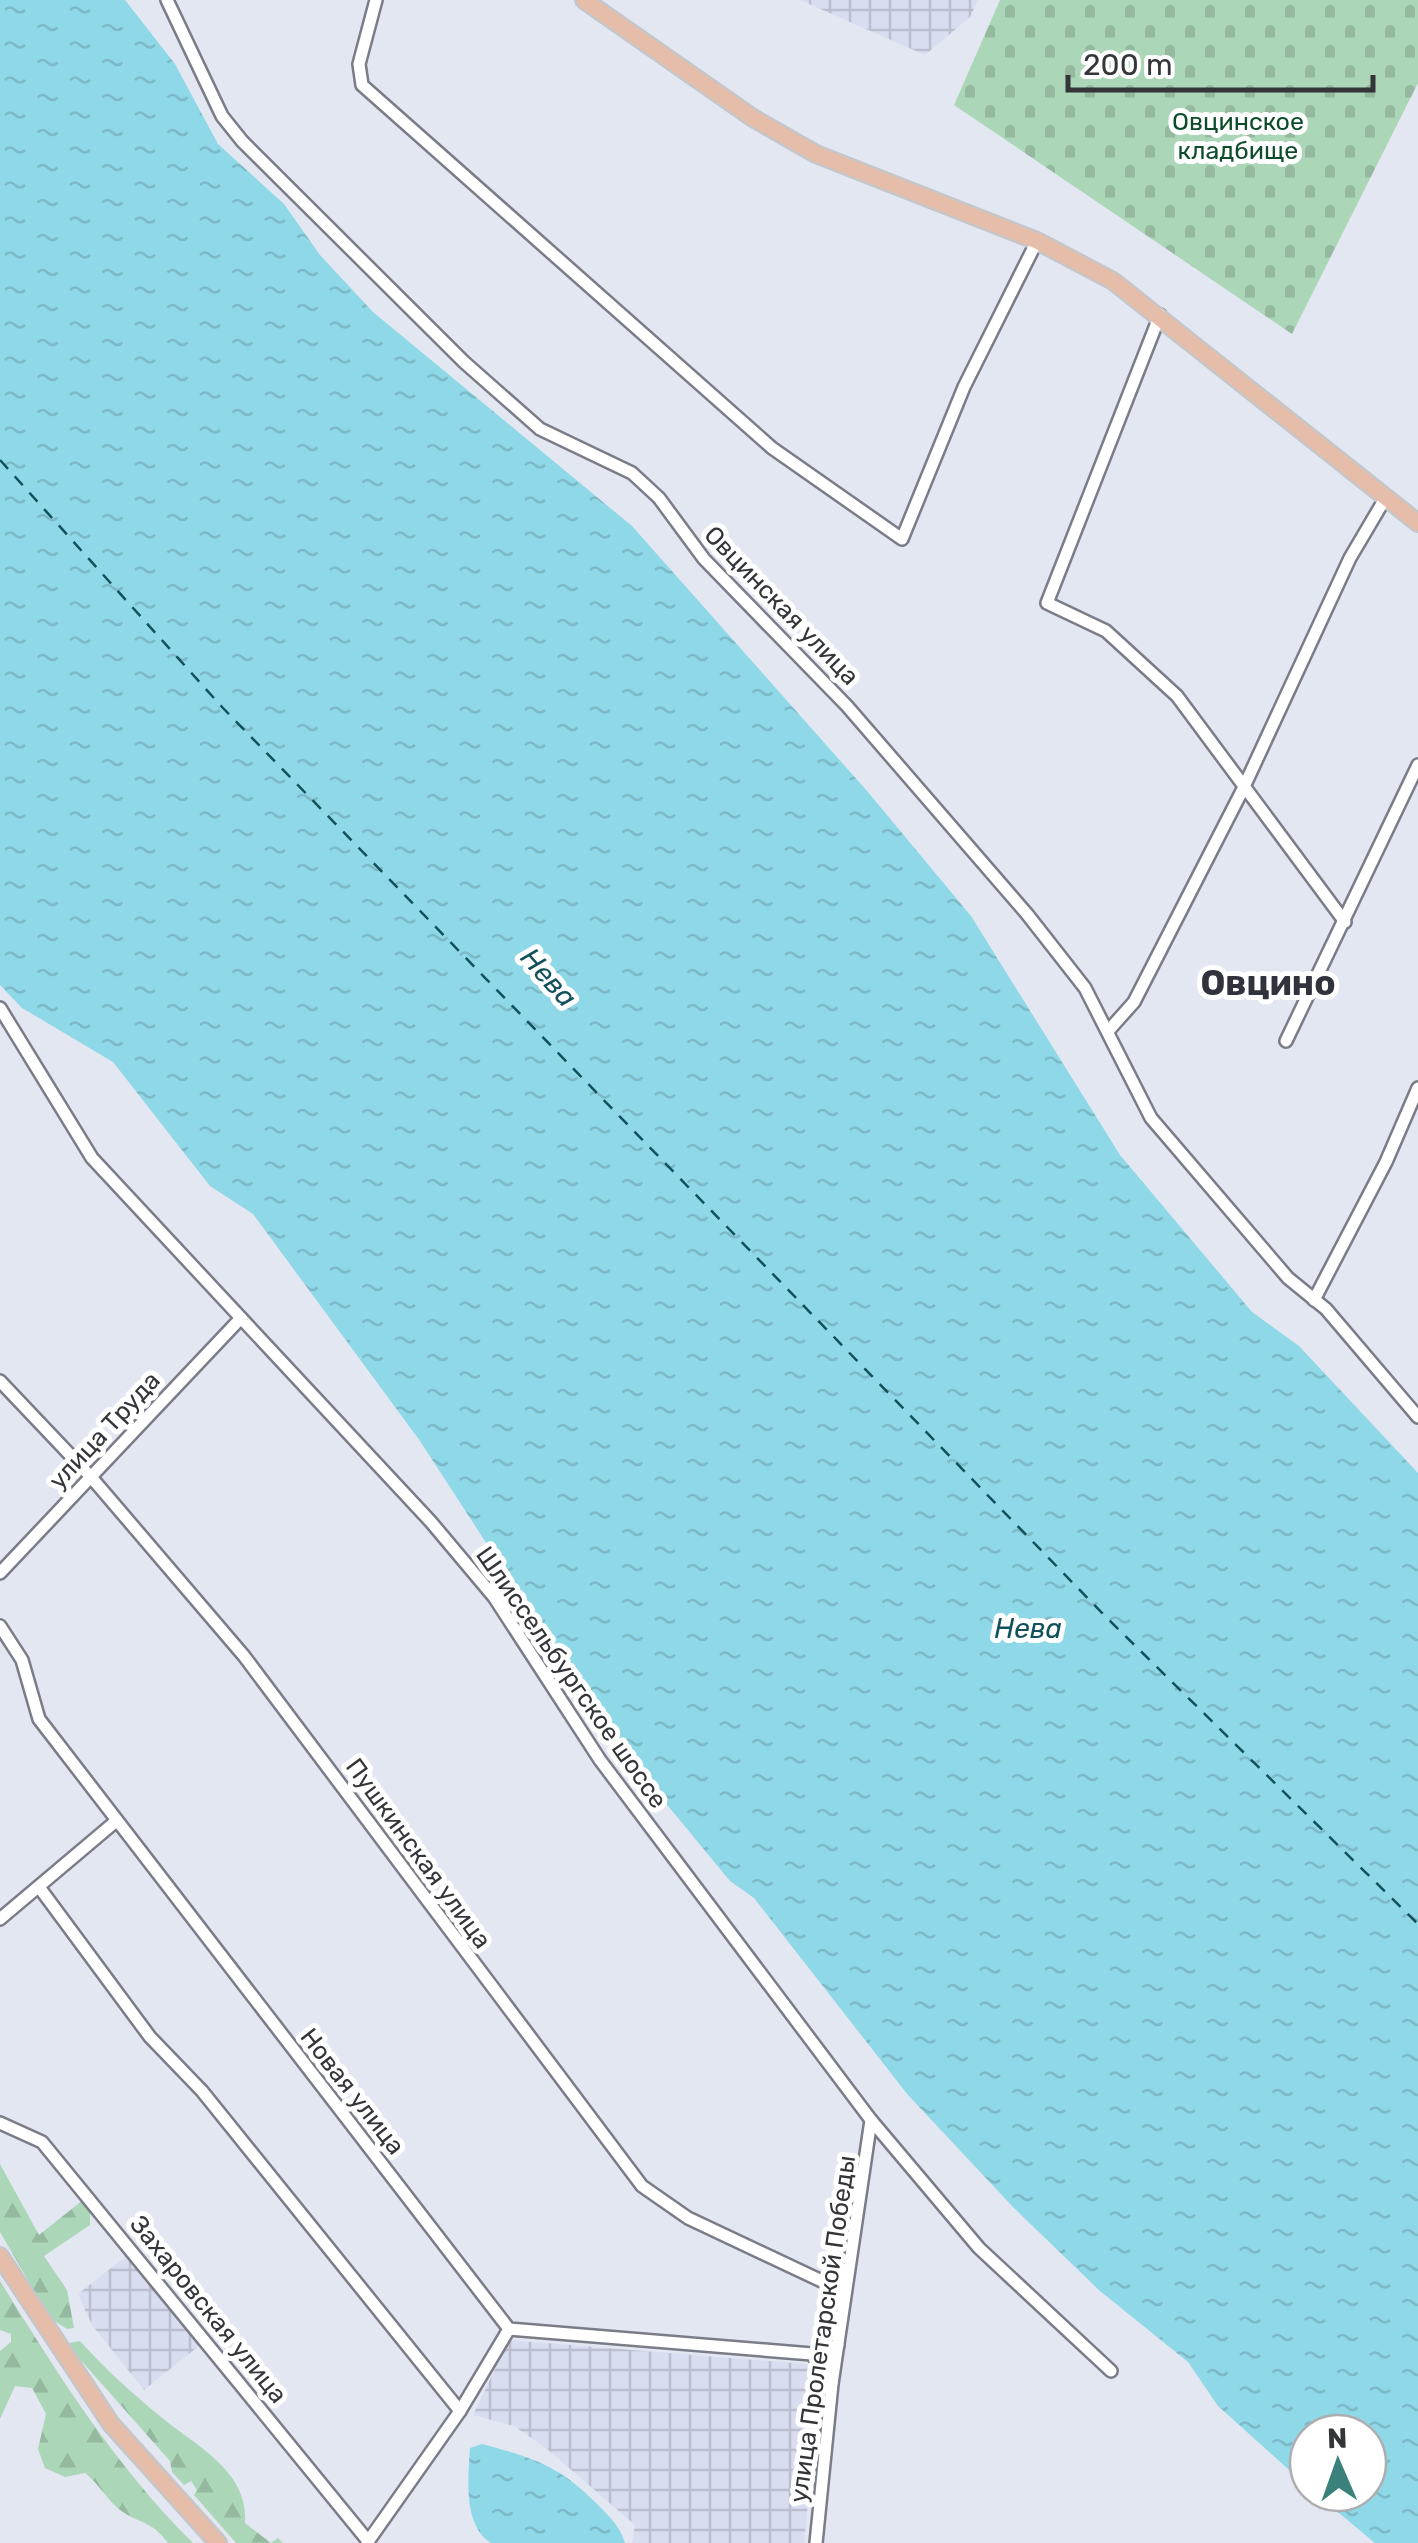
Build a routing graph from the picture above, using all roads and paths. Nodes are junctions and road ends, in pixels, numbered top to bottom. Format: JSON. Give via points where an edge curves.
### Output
{"nodes":[{"id":1,"x":166,"y":0,"type":"edge"},
{"id":2,"x":376,"y":0,"type":"edge"},
{"id":3,"x":584,"y":0,"type":"edge"},
{"id":4,"x":1036,"y":242,"type":"junction"},
{"id":5,"x":1160,"y":315,"type":"junction"},
{"id":6,"x":1386,"y":497,"type":"junction"},
{"id":7,"x":1418,"y":523,"type":"edge"},
{"id":8,"x":1418,"y":765,"type":"edge"},
{"id":9,"x":1243,"y":789,"type":"junction"},
{"id":10,"x":1345,"y":922,"type":"junction"},
{"id":11,"x":0,"y":1008,"type":"edge"},
{"id":12,"x":1109,"y":1030,"type":"junction"},
{"id":13,"x":1286,"y":1041,"type":"dead end"},
{"id":14,"x":1418,"y":1088,"type":"edge"},
{"id":15,"x":1314,"y":1300,"type":"junction"},
{"id":16,"x":241,"y":1318,"type":"junction"},
{"id":17,"x":0,"y":1382,"type":"edge"},
{"id":18,"x":1418,"y":1417,"type":"edge"},
{"id":19,"x":91,"y":1476,"type":"junction"},
{"id":20,"x":0,"y":1573,"type":"edge"},
{"id":21,"x":0,"y":1626,"type":"edge"},
{"id":22,"x":115,"y":1822,"type":"junction"},
{"id":23,"x":39,"y":1887,"type":"junction"},
{"id":24,"x":0,"y":1919,"type":"edge"},
{"id":25,"x":871,"y":2120,"type":"junction"},
{"id":26,"x":0,"y":2123,"type":"edge"},
{"id":27,"x":0,"y":2256,"type":"edge"},
{"id":28,"x":845,"y":2292,"type":"junction"},
{"id":29,"x":509,"y":2329,"type":"junction"},
{"id":30,"x":838,"y":2345,"type":"junction"},
{"id":31,"x":812,"y":2354,"type":"junction"},
{"id":32,"x":1112,"y":2371,"type":"dead end"},
{"id":33,"x":832,"y":2384,"type":"junction"},
{"id":34,"x":460,"y":2411,"type":"junction"},
{"id":35,"x":368,"y":2542,"type":"edge"},
{"id":36,"x":218,"y":2543,"type":"edge"},
{"id":37,"x":816,"y":2543,"type":"edge"}],
"edges":[{"from":1,"to":12,"type":"street","name":"Овцинская улица","via":[[222,116],[242,141],[540,430],[632,473],[660,498],[704,559],[847,706],[1028,914]]},
{"from":2,"to":4,"type":"street","via":[[359,64],[362,85],[772,448],[902,538],[964,387]]},
{"from":3,"to":4,"type":"main road","via":[[816,154]]},
{"from":4,"to":5,"type":"main road","via":[[1113,280]]},
{"from":5,"to":6,"type":"main road"},
{"from":5,"to":9,"type":"street","via":[[1047,602],[1106,631],[1177,696]]},
{"from":6,"to":7,"type":"main road"},
{"from":6,"to":9,"type":"street","via":[[1350,558]]},
{"from":8,"to":10,"type":"street"},
{"from":9,"to":10,"type":"street"},
{"from":9,"to":12,"type":"street","via":[[1134,1002]]},
{"from":10,"to":13,"type":"street"},
{"from":11,"to":16,"type":"street","name":"Шлиссельбургское шоссе","via":[[84,1147]]},
{"from":12,"to":15,"type":"street","name":"Овцинская улица","via":[[1151,1118]]},
{"from":14,"to":15,"type":"street"},
{"from":15,"to":18,"type":"street","name":"Овцинская улица"},
{"from":16,"to":19,"type":"street","name":"улица Труда"},
{"from":16,"to":25,"type":"street","name":"Шлиссельбургское шоссе","via":[[494,1597],[600,1760]]},
{"from":17,"to":19,"type":"street","name":"Пушкинская улица"},
{"from":19,"to":20,"type":"street","name":"улица Труда"},
{"from":19,"to":28,"type":"street","name":"Пушкинская улица","via":[[244,1656],[642,2186],[688,2218]]},
{"from":21,"to":22,"type":"street","name":"Новая улица","via":[[22,1660],[39,1719]]},
{"from":22,"to":23,"type":"street"},
{"from":22,"to":29,"type":"street","name":"Новая улица"},
{"from":23,"to":24,"type":"street"},
{"from":23,"to":34,"type":"street","via":[[150,2037],[202,2090]]},
{"from":25,"to":28,"type":"street","name":"улица Пролетарской Победы"},
{"from":25,"to":32,"type":"street","name":"Шлиссельбургское шоссе","via":[[979,2248]]},
{"from":26,"to":35,"type":"street","name":"Захаровская улица","via":[[42,2142]]},
{"from":27,"to":36,"type":"main road","via":[[111,2424]]},
{"from":28,"to":30,"type":"street","name":"улица Пролетарской Победы"},
{"from":29,"to":31,"type":"street"},
{"from":29,"to":34,"type":"street"},
{"from":30,"to":31,"type":"street"},
{"from":30,"to":33,"type":"street","name":"улица Пролетарской Победы"},
{"from":31,"to":33,"type":"street"},
{"from":33,"to":37,"type":"street","name":"улица Пролетарской Победы"},
{"from":34,"to":35,"type":"street"}]}
